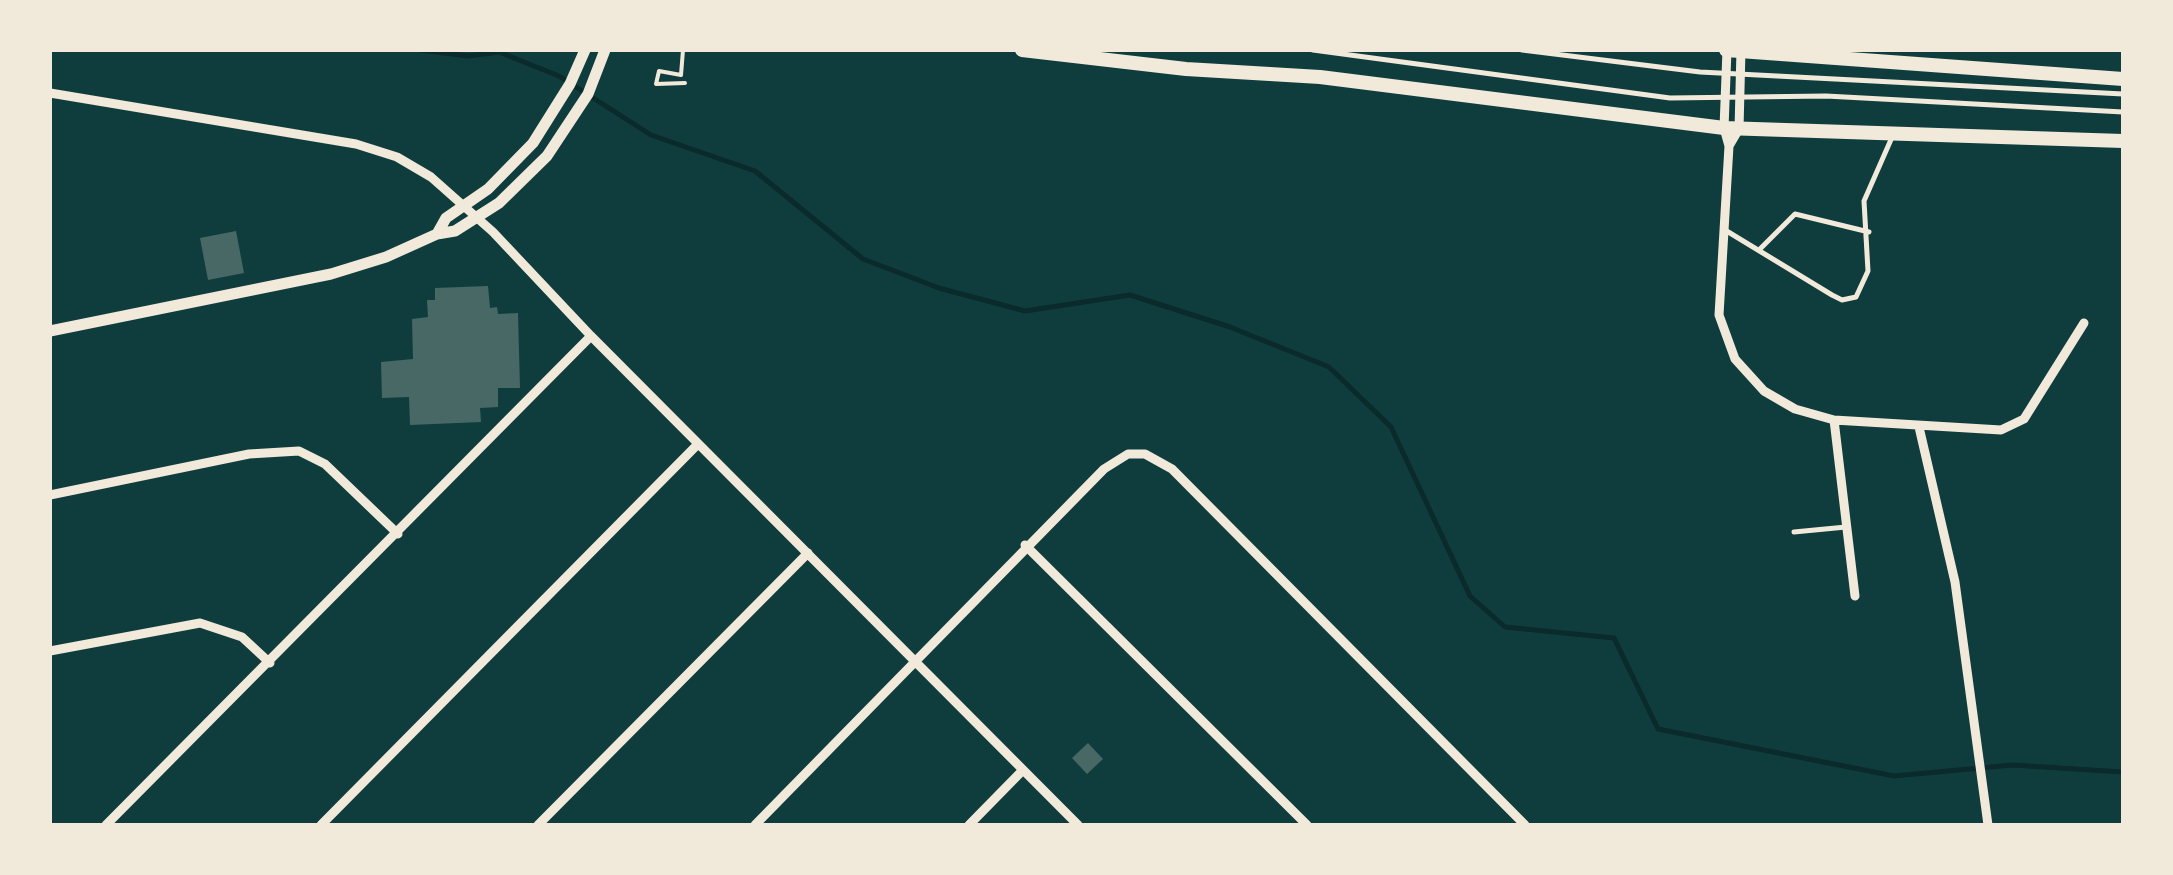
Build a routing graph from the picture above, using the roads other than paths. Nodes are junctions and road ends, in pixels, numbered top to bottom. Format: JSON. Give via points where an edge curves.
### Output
{"nodes":[{"id":1,"x":585,"y":50,"type":"edge"},
{"id":2,"x":1022,"y":50,"type":"edge"},
{"id":3,"x":1313,"y":50,"type":"edge"},
{"id":4,"x":1522,"y":50,"type":"edge"},
{"id":5,"x":1734,"y":50,"type":"edge"},
{"id":6,"x":604,"y":53,"type":"edge"},
{"id":7,"x":1726,"y":74,"type":"junction"},
{"id":8,"x":1740,"y":74,"type":"junction"},
{"id":9,"x":2123,"y":79,"type":"edge"},
{"id":10,"x":50,"y":93,"type":"edge"},
{"id":11,"x":2123,"y":94,"type":"edge"},
{"id":12,"x":1739,"y":99,"type":"junction"},
{"id":13,"x":1726,"y":100,"type":"junction"},
{"id":14,"x":2123,"y":112,"type":"edge"},
{"id":15,"x":1732,"y":129,"type":"junction"},
{"id":16,"x":1893,"y":134,"type":"junction"},
{"id":17,"x":2123,"y":141,"type":"edge"},
{"id":18,"x":466,"y":206,"type":"junction"},
{"id":19,"x":478,"y":217,"type":"junction"},
{"id":20,"x":1722,"y":228,"type":"junction"},
{"id":21,"x":1868,"y":232,"type":"junction"},
{"id":22,"x":436,"y":234,"type":"junction"},
{"id":23,"x":1760,"y":249,"type":"junction"},
{"id":24,"x":2084,"y":323,"type":"dead end"},
{"id":25,"x":50,"y":331,"type":"edge"},
{"id":26,"x":591,"y":336,"type":"junction"},
{"id":27,"x":1834,"y":420,"type":"junction"},
{"id":28,"x":1919,"y":427,"type":"junction"},
{"id":29,"x":698,"y":444,"type":"junction"},
{"id":30,"x":50,"y":494,"type":"edge"},
{"id":31,"x":1846,"y":527,"type":"junction"},
{"id":32,"x":1794,"y":532,"type":"dead end"},
{"id":33,"x":398,"y":534,"type":"junction"},
{"id":34,"x":1025,"y":545,"type":"junction"},
{"id":35,"x":808,"y":553,"type":"junction"},
{"id":36,"x":1854,"y":596,"type":"dead end"},
{"id":37,"x":50,"y":651,"type":"edge"},
{"id":38,"x":270,"y":663,"type":"junction"},
{"id":39,"x":914,"y":664,"type":"junction"},
{"id":40,"x":1022,"y":771,"type":"junction"},
{"id":41,"x":106,"y":825,"type":"edge"},
{"id":42,"x":321,"y":825,"type":"edge"},
{"id":43,"x":538,"y":825,"type":"edge"},
{"id":44,"x":756,"y":825,"type":"edge"},
{"id":45,"x":969,"y":825,"type":"edge"},
{"id":46,"x":1078,"y":825,"type":"edge"},
{"id":47,"x":1307,"y":825,"type":"edge"},
{"id":48,"x":1524,"y":825,"type":"edge"},
{"id":49,"x":1988,"y":825,"type":"edge"}],
"edges":[{"from":1,"to":18,"type":"street","via":[[548,122],[513,166]]},
{"from":2,"to":15,"type":"main road","via":[[1320,77]]},
{"from":3,"to":13,"type":"lane","via":[[1632,94]]},
{"from":4,"to":7,"type":"lane"},
{"from":5,"to":7,"type":"street"},
{"from":5,"to":8,"type":"street"},
{"from":5,"to":9,"type":"main road"},
{"from":6,"to":19,"type":"street","via":[[564,134],[526,179]]},
{"from":7,"to":8,"type":"lane"},
{"from":7,"to":13,"type":"street"},
{"from":8,"to":11,"type":"lane"},
{"from":8,"to":12,"type":"street"},
{"from":10,"to":18,"type":"street","via":[[376,149],[421,170]]},
{"from":12,"to":13,"type":"lane"},
{"from":12,"to":14,"type":"lane","via":[[1826,96]]},
{"from":12,"to":15,"type":"street"},
{"from":13,"to":15,"type":"street"},
{"from":15,"to":16,"type":"main road"},
{"from":15,"to":20,"type":"street"},
{"from":16,"to":17,"type":"main road"},
{"from":16,"to":21,"type":"lane","via":[[1864,202]]},
{"from":18,"to":19,"type":"street"},
{"from":18,"to":22,"type":"street"},
{"from":19,"to":22,"type":"street"},
{"from":19,"to":26,"type":"street"},
{"from":20,"to":23,"type":"lane"},
{"from":20,"to":27,"type":"street","via":[[1720,315],[1735,359],[1764,391],[1794,409]]},
{"from":21,"to":23,"type":"lane","via":[[1795,214]]},
{"from":21,"to":23,"type":"lane","via":[[1866,278],[1850,300]]},
{"from":22,"to":25,"type":"street","via":[[331,274]]},
{"from":24,"to":28,"type":"street","via":[[2035,404],[2013,426]]},
{"from":26,"to":29,"type":"street"},
{"from":26,"to":33,"type":"street"},
{"from":27,"to":28,"type":"street"},
{"from":27,"to":31,"type":"street"},
{"from":28,"to":49,"type":"street","via":[[1964,635]]},
{"from":29,"to":35,"type":"street"},
{"from":29,"to":42,"type":"street"},
{"from":30,"to":33,"type":"street","via":[[248,454],[299,452],[326,464]]},
{"from":31,"to":32,"type":"lane"},
{"from":31,"to":36,"type":"street"},
{"from":33,"to":38,"type":"street"},
{"from":34,"to":39,"type":"street"},
{"from":34,"to":47,"type":"street"},
{"from":34,"to":48,"type":"street","via":[[1128,454],[1144,454],[1172,469]]},
{"from":35,"to":39,"type":"street"},
{"from":35,"to":43,"type":"street"},
{"from":37,"to":38,"type":"street","via":[[200,624],[242,637]]},
{"from":38,"to":41,"type":"street"},
{"from":39,"to":40,"type":"street"},
{"from":39,"to":44,"type":"street"},
{"from":40,"to":45,"type":"street"},
{"from":40,"to":46,"type":"street"}]}
